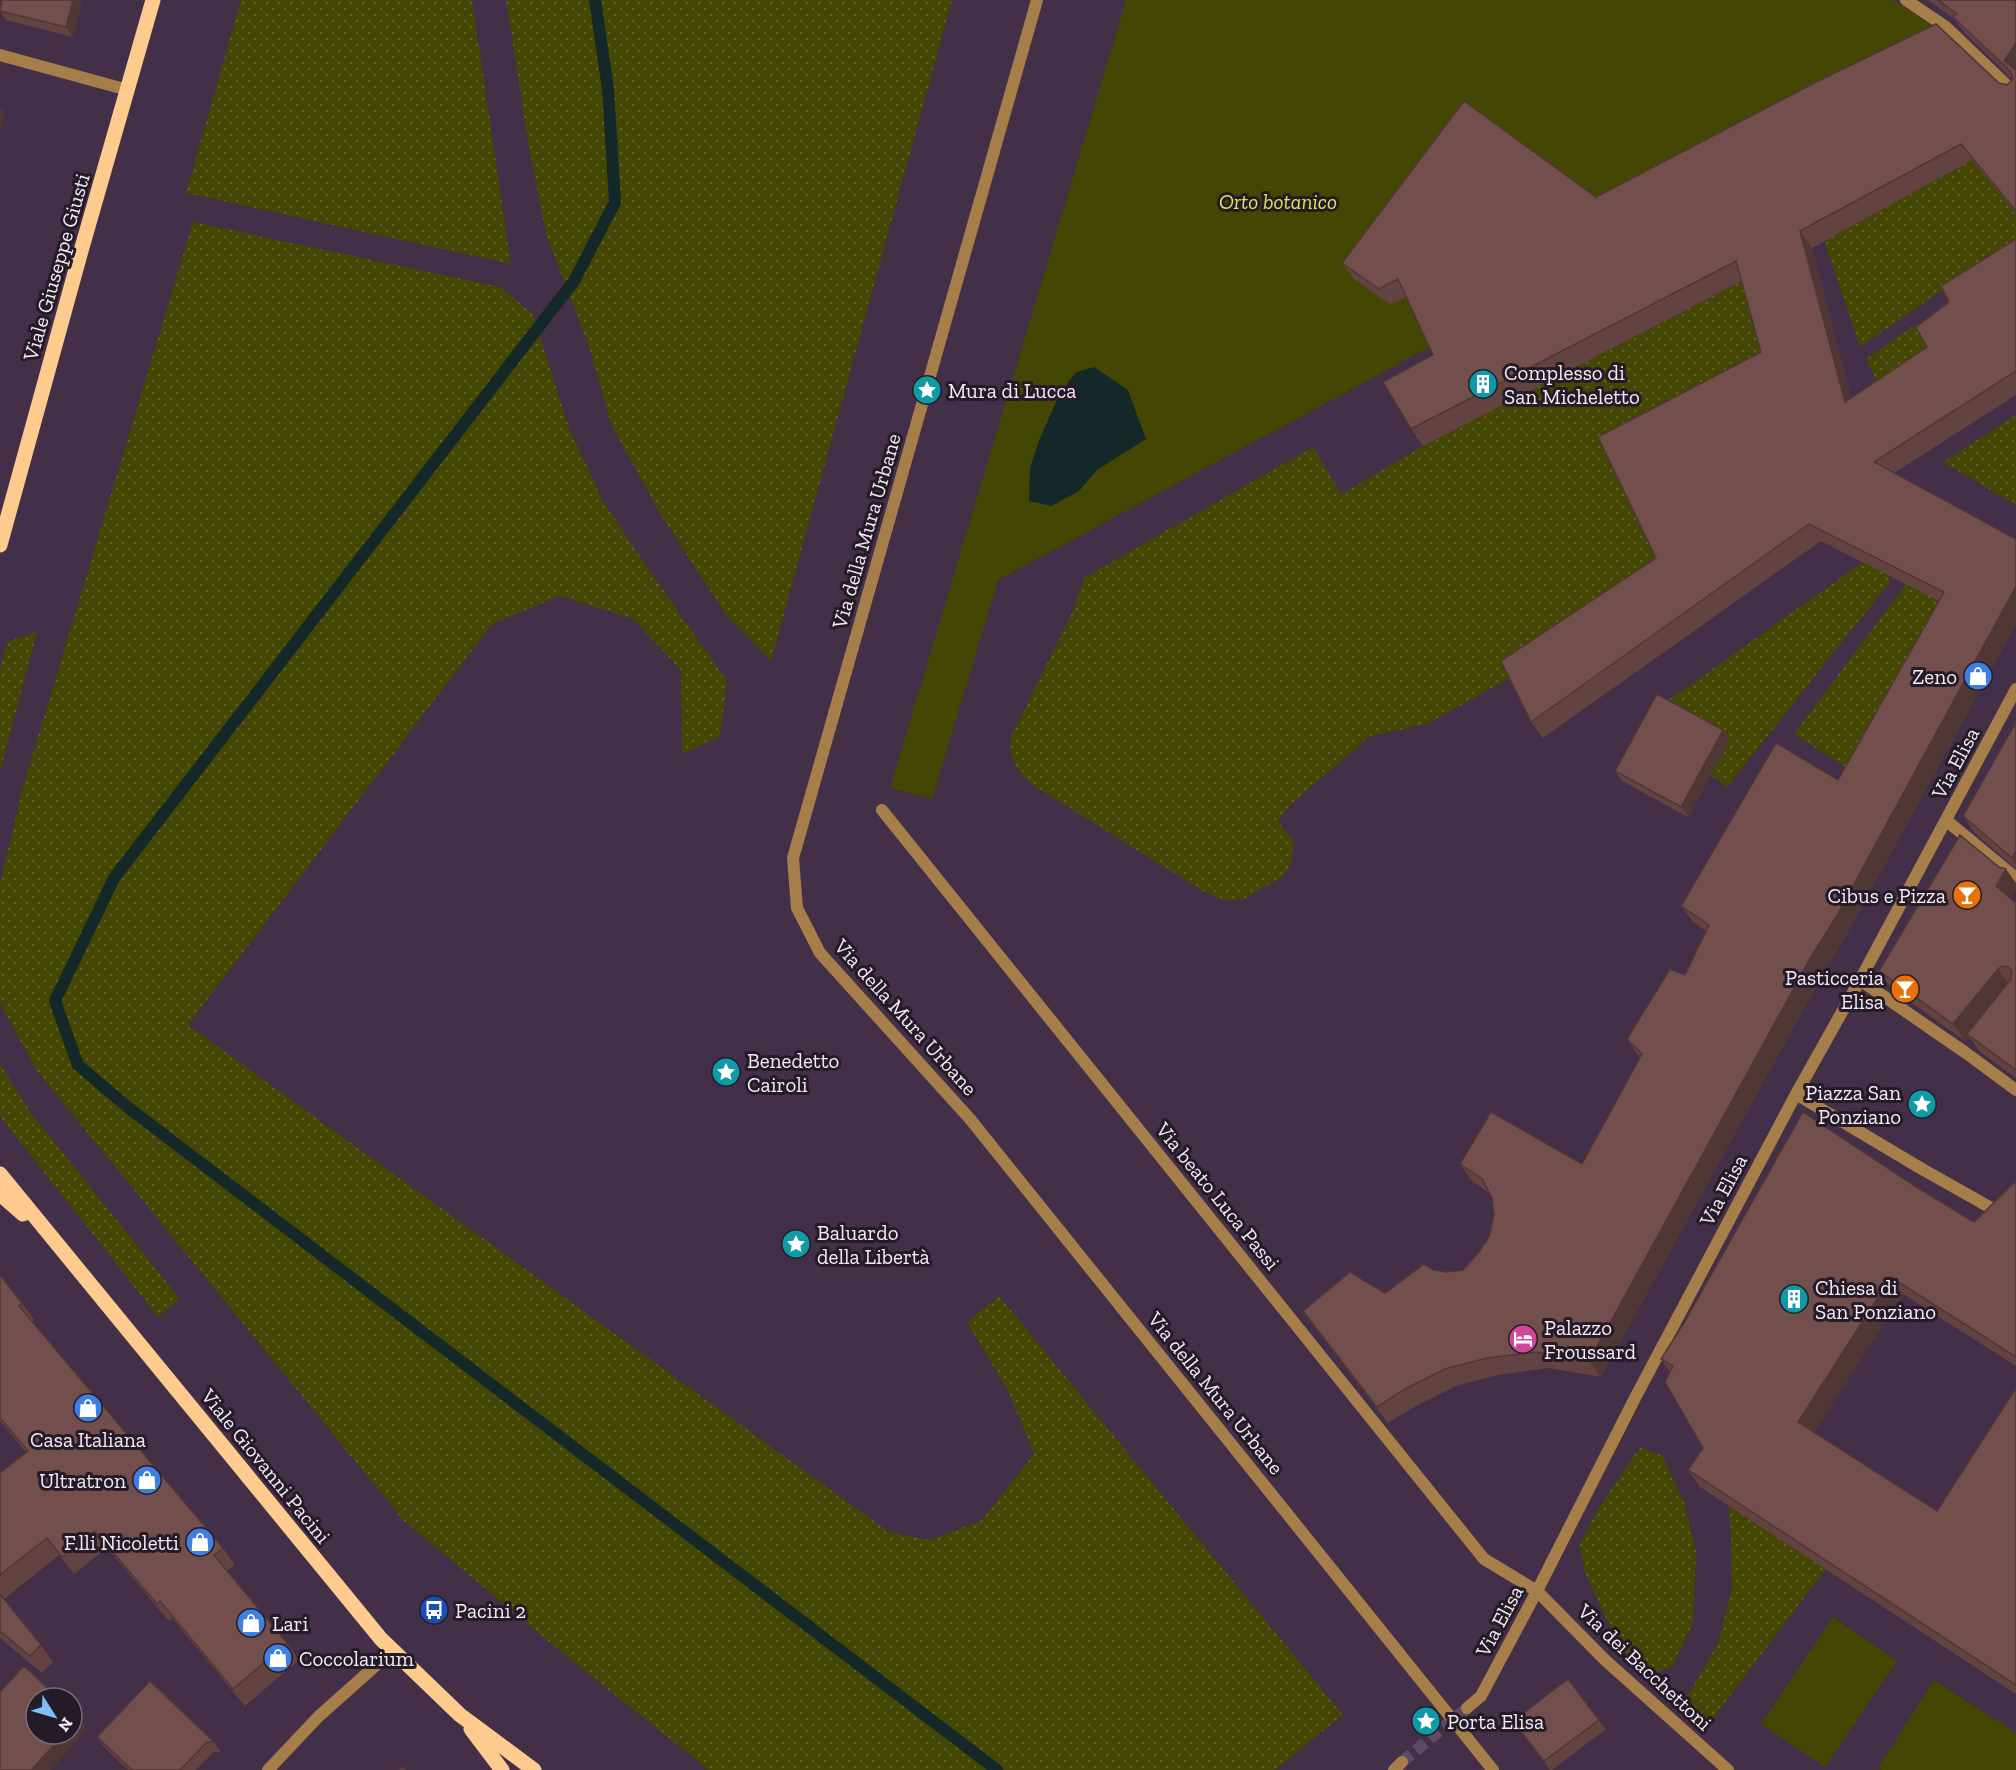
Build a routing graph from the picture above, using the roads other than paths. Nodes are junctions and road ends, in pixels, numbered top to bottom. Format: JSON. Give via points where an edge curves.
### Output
{"nodes":[{"id":1,"x":153,"y":0,"type":"edge"},
{"id":2,"x":1037,"y":0,"type":"edge"},
{"id":3,"x":1906,"y":0,"type":"edge"},
{"id":4,"x":0,"y":55,"type":"edge"},
{"id":5,"x":128,"y":90,"type":"junction"},
{"id":6,"x":2016,"y":94,"type":"edge"},
{"id":7,"x":0,"y":545,"type":"edge"},
{"id":8,"x":2016,"y":689,"type":"edge"},
{"id":9,"x":882,"y":810,"type":"dead end"},
{"id":10,"x":1947,"y":821,"type":"junction"},
{"id":11,"x":2016,"y":878,"type":"edge"},
{"id":12,"x":1860,"y":980,"type":"junction"},
{"id":13,"x":2016,"y":1090,"type":"edge"},
{"id":14,"x":1796,"y":1094,"type":"junction"},
{"id":15,"x":0,"y":1174,"type":"edge"},
{"id":16,"x":0,"y":1194,"type":"edge"},
{"id":17,"x":2016,"y":1194,"type":"edge"},
{"id":18,"x":49,"y":1235,"type":"junction"},
{"id":19,"x":1537,"y":1591,"type":"junction"},
{"id":20,"x":392,"y":1651,"type":"junction"},
{"id":21,"x":1467,"y":1708,"type":"tunnel mouth"},
{"id":22,"x":460,"y":1715,"type":"junction"},
{"id":23,"x":268,"y":1770,"type":"edge"},
{"id":24,"x":502,"y":1770,"type":"edge"},
{"id":25,"x":534,"y":1770,"type":"edge"},
{"id":26,"x":1493,"y":1770,"type":"edge"},
{"id":27,"x":1728,"y":1770,"type":"edge"}],
"edges":[{"from":1,"to":5,"type":"main road","name":"Viale Giuseppe Giusti"},
{"from":2,"to":26,"type":"street","name":"Via della Mura Urbane","via":[[793,858],[797,908],[820,953],[970,1119]]},
{"from":3,"to":6,"type":"street","via":[[1946,27]]},
{"from":4,"to":5,"type":"street"},
{"from":5,"to":7,"type":"main road","name":"Viale Giuseppe Giusti"},
{"from":8,"to":10,"type":"street","name":"Via Elisa"},
{"from":9,"to":19,"type":"street","name":"Via beato Luca Passi","via":[[1484,1559]]},
{"from":10,"to":11,"type":"street"},
{"from":10,"to":12,"type":"street","name":"Via Elisa"},
{"from":12,"to":13,"type":"street","via":[[1969,1048]]},
{"from":12,"to":14,"type":"street","name":"Via Elisa"},
{"from":14,"to":17,"type":"street","via":[[2000,1213]]},
{"from":14,"to":19,"type":"street","name":"Via Elisa"},
{"from":15,"to":18,"type":"main road","name":"Viale Giovanni Pacini"},
{"from":16,"to":18,"type":"main road","name":"Viale Giovanni Pacini"},
{"from":18,"to":20,"type":"main road","name":"Viale Giovanni Pacini"},
{"from":19,"to":21,"type":"street","name":"Via Elisa","via":[[1481,1696]]},
{"from":19,"to":27,"type":"street","name":"Via dei Bacchettoni","via":[[1605,1660]]},
{"from":20,"to":22,"type":"main road","name":"Viale Giovanni Pacini"},
{"from":20,"to":23,"type":"street","via":[[318,1717]]},
{"from":22,"to":24,"type":"main road"},
{"from":22,"to":25,"type":"main road"}]}
